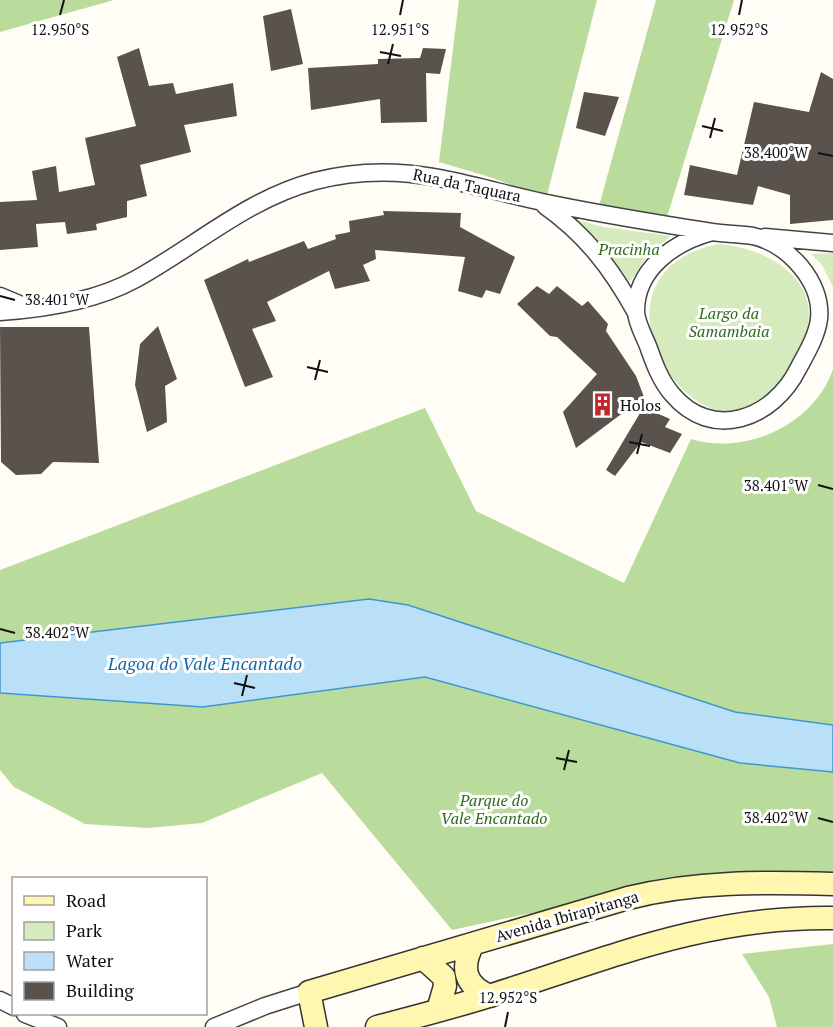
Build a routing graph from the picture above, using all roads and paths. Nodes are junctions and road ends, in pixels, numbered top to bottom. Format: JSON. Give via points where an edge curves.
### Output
{"nodes":[{"id":1,"x":540,"y":201,"type":"junction"},
{"id":2,"x":712,"y":232,"type":"junction"},
{"id":3,"x":755,"y":236,"type":"junction"},
{"id":4,"x":833,"y":243,"type":"edge"},
{"id":5,"x":0,"y":296,"type":"edge"},
{"id":6,"x":833,"y":303,"type":"edge"},
{"id":7,"x":32,"y":309,"type":"junction"},
{"id":8,"x":0,"y":312,"type":"edge"},
{"id":9,"x":636,"y":313,"type":"junction"},
{"id":10,"x":819,"y":321,"type":"junction"},
{"id":11,"x":833,"y":884,"type":"edge"},
{"id":12,"x":833,"y":918,"type":"edge"},
{"id":13,"x":473,"y":944,"type":"junction"},
{"id":14,"x":423,"y":958,"type":"junction"},
{"id":15,"x":309,"y":992,"type":"junction"},
{"id":16,"x":490,"y":996,"type":"junction"},
{"id":17,"x":438,"y":1010,"type":"junction"},
{"id":18,"x":28,"y":1015,"type":"edge"},
{"id":19,"x":223,"y":1026,"type":"edge"},
{"id":20,"x":58,"y":1027,"type":"edge"},
{"id":21,"x":316,"y":1027,"type":"edge"},
{"id":22,"x":377,"y":1027,"type":"edge"}],
"edges":[{"from":1,"to":2,"type":"street","name":"Rua da Taquara"},
{"from":1,"to":7,"type":"street","name":"Rua da Taquara","via":[[454,180],[403,172],[358,172],[270,197],[236,214],[134,280],[69,303]]},
{"from":1,"to":9,"type":"street","via":[[588,241]]},
{"from":2,"to":3,"type":"street"},
{"from":2,"to":9,"type":"street","via":[[691,238],[660,258],[646,276]]},
{"from":3,"to":4,"type":"street"},
{"from":3,"to":10,"type":"street","via":[[777,246],[804,271],[814,287]]},
{"from":5,"to":7,"type":"street"},
{"from":6,"to":10,"type":"street"},
{"from":7,"to":8,"type":"street","name":"Rua da Taquara"},
{"from":9,"to":10,"type":"street","via":[[654,364],[673,396],[701,416],[722,421],[742,420],[762,411],[781,394],[797,373]]},
{"from":11,"to":13,"type":"main road","name":"Avenida Ibirapitanga","via":[[722,883],[662,890]]},
{"from":12,"to":16,"type":"main road","via":[[764,921],[692,932]]},
{"from":13,"to":14,"type":"main road","name":"Avenida Ibirapitanga"},
{"from":13,"to":16,"type":"main road","via":[[467,955],[466,975],[477,991]]},
{"from":14,"to":15,"type":"main road","name":"Avenida Ibirapitanga"},
{"from":14,"to":17,"type":"main road","via":[[444,976]]},
{"from":15,"to":19,"type":"street","name":"Avenida Ibirapitanga","via":[[265,1006]]},
{"from":15,"to":21,"type":"main road"},
{"from":16,"to":17,"type":"main road"},
{"from":17,"to":22,"type":"main road"},
{"from":18,"to":20,"type":"street"}]}
